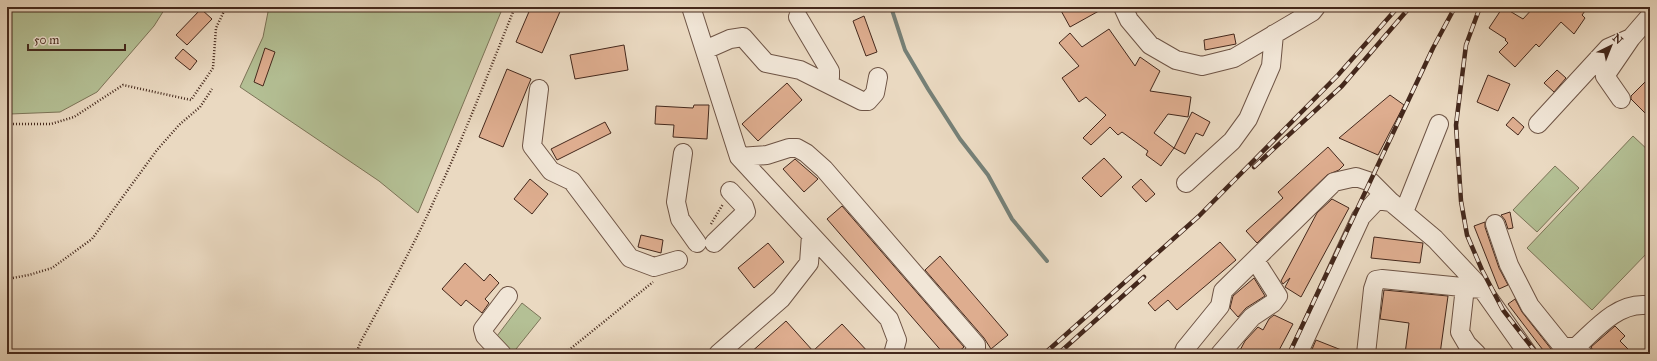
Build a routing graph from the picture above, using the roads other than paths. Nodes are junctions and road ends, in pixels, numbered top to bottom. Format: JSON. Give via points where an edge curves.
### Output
{"nodes":[{"id":1,"x":691,"y":7,"type":"edge"},
{"id":2,"x":1123,"y":7,"type":"edge"},
{"id":3,"x":1316,"y":7,"type":"edge"},
{"id":4,"x":1650,"y":16,"type":"edge"},
{"id":5,"x":798,"y":17,"type":"dead end"},
{"id":6,"x":1274,"y":34,"type":"junction"},
{"id":7,"x":1631,"y":38,"type":"junction"},
{"id":8,"x":705,"y":50,"type":"junction"},
{"id":9,"x":878,"y":77,"type":"dead end"},
{"id":10,"x":828,"y":84,"type":"junction"},
{"id":11,"x":539,"y":89,"type":"dead end"},
{"id":12,"x":1621,"y":99,"type":"dead end"},
{"id":13,"x":1439,"y":124,"type":"dead end"},
{"id":14,"x":1538,"y":124,"type":"dead end"},
{"id":15,"x":683,"y":153,"type":"dead end"},
{"id":16,"x":739,"y":157,"type":"junction"},
{"id":17,"x":1186,"y":183,"type":"dead end"},
{"id":18,"x":730,"y":191,"type":"dead end"},
{"id":19,"x":1398,"y":207,"type":"junction"},
{"id":20,"x":1495,"y":224,"type":"dead end"},
{"id":21,"x":811,"y":235,"type":"junction"},
{"id":22,"x":678,"y":260,"type":"dead end"},
{"id":23,"x":1255,"y":260,"type":"junction"},
{"id":24,"x":1473,"y":288,"type":"junction"},
{"id":25,"x":508,"y":296,"type":"dead end"},
{"id":26,"x":1648,"y":307,"type":"edge"},
{"id":27,"x":1579,"y":351,"type":"edge"},
{"id":28,"x":502,"y":354,"type":"edge"},
{"id":29,"x":718,"y":354,"type":"edge"},
{"id":30,"x":893,"y":354,"type":"edge"},
{"id":31,"x":973,"y":354,"type":"edge"},
{"id":32,"x":1184,"y":354,"type":"edge"},
{"id":33,"x":1220,"y":354,"type":"edge"},
{"id":34,"x":1298,"y":354,"type":"edge"},
{"id":35,"x":1366,"y":354,"type":"edge"},
{"id":36,"x":1477,"y":354,"type":"edge"},
{"id":37,"x":1528,"y":354,"type":"edge"}],
"edges":[{"from":1,"to":8,"type":"street"},
{"from":2,"to":6,"type":"street","via":[[1129,20],[1150,45],[1176,60],[1202,66],[1234,58]]},
{"from":3,"to":6,"type":"street","via":[[1312,12]]},
{"from":4,"to":7,"type":"street"},
{"from":5,"to":10,"type":"street","via":[[830,71]]},
{"from":6,"to":17,"type":"street","via":[[1271,66],[1248,119],[1232,141]]},
{"from":7,"to":12,"type":"street","via":[[1605,76]]},
{"from":7,"to":14,"type":"street","via":[[1608,48]]},
{"from":8,"to":10,"type":"street","via":[[730,39],[743,37],[766,63],[800,70]]},
{"from":8,"to":16,"type":"street"},
{"from":9,"to":10,"type":"street","via":[[875,93],[868,101],[862,101]]},
{"from":11,"to":22,"type":"street","via":[[532,146],[551,171],[572,182],[630,258],[654,267]]},
{"from":13,"to":19,"type":"street"},
{"from":15,"to":18,"type":"street","via":[[676,202],[680,219],[706,243],[746,212],[744,206]]},
{"from":16,"to":21,"type":"street"},
{"from":16,"to":31,"type":"street","via":[[767,155],[789,148],[797,148],[806,153],[824,169],[976,345]]},
{"from":19,"to":23,"type":"street","via":[[1371,182],[1356,177],[1334,182]]},
{"from":19,"to":24,"type":"street","via":[[1435,239]]},
{"from":19,"to":34,"type":"street","via":[[1377,200],[1361,217]]},
{"from":20,"to":27,"type":"street","via":[[1509,265],[1530,306],[1563,347]]},
{"from":21,"to":29,"type":"street","via":[[809,263],[781,299]]},
{"from":21,"to":30,"type":"street","via":[[889,318],[897,340]]},
{"from":23,"to":32,"type":"street","via":[[1223,291],[1220,306],[1185,349]]},
{"from":23,"to":33,"type":"street","via":[[1278,296],[1252,317]]},
{"from":24,"to":35,"type":"street","via":[[1376,280]]},
{"from":24,"to":36,"type":"street","via":[[1460,332]]},
{"from":24,"to":37,"type":"street"},
{"from":25,"to":28,"type":"street","via":[[483,330],[485,336]]},
{"from":26,"to":27,"type":"street","via":[[1634,305],[1620,310],[1610,317]]}]}
